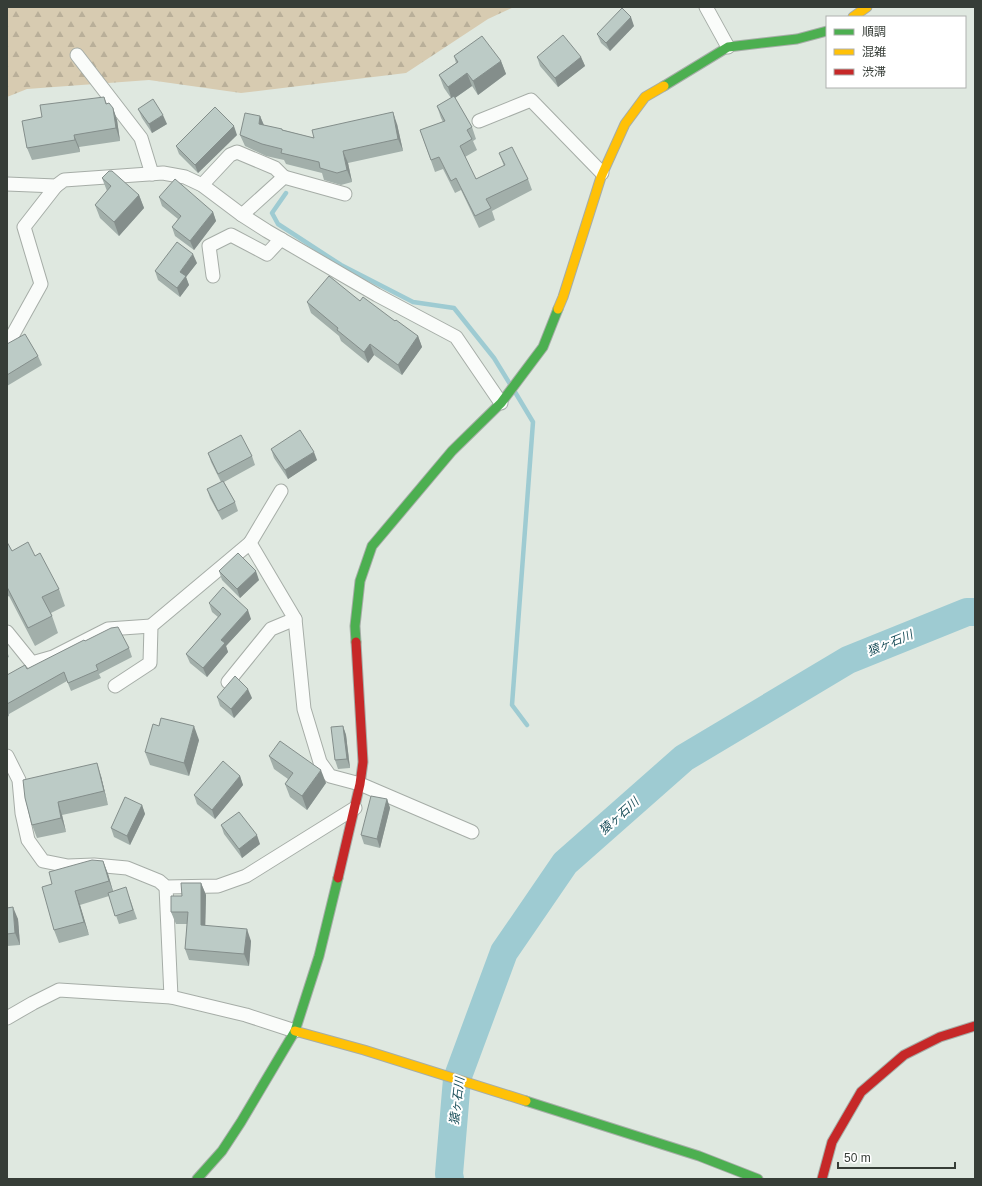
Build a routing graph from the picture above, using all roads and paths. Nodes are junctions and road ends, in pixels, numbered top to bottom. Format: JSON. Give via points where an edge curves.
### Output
{"nodes":[{"id":1,"x":706,"y":7,"type":"edge"},
{"id":2,"x":867,"y":7,"type":"edge"},
{"id":3,"x":854,"y":16,"type":"edge"},
{"id":4,"x":826,"y":31,"type":"edge"},
{"id":5,"x":728,"y":47,"type":"junction"},
{"id":6,"x":77,"y":55,"type":"dead end"},
{"id":7,"x":479,"y":121,"type":"dead end"},
{"id":8,"x":152,"y":174,"type":"junction"},
{"id":9,"x":602,"y":174,"type":"junction"},
{"id":10,"x":284,"y":178,"type":"junction"},
{"id":11,"x":7,"y":184,"type":"edge"},
{"id":12,"x":202,"y":185,"type":"junction"},
{"id":13,"x":56,"y":186,"type":"junction"},
{"id":14,"x":345,"y":194,"type":"dead end"},
{"id":15,"x":242,"y":215,"type":"junction"},
{"id":16,"x":281,"y":239,"type":"junction"},
{"id":17,"x":213,"y":276,"type":"dead end"},
{"id":18,"x":7,"y":340,"type":"edge"},
{"id":19,"x":501,"y":403,"type":"junction"},
{"id":20,"x":281,"y":491,"type":"dead end"},
{"id":21,"x":250,"y":543,"type":"junction"},
{"id":22,"x":295,"y":620,"type":"junction"},
{"id":23,"x":152,"y":626,"type":"junction"},
{"id":24,"x":7,"y":632,"type":"edge"},
{"id":25,"x":228,"y":682,"type":"edge"},
{"id":26,"x":115,"y":686,"type":"dead end"},
{"id":27,"x":7,"y":756,"type":"edge"},
{"id":28,"x":360,"y":784,"type":"junction"},
{"id":29,"x":355,"y":808,"type":"junction"},
{"id":30,"x":472,"y":832,"type":"dead end"},
{"id":31,"x":166,"y":887,"type":"junction"},
{"id":32,"x":171,"y":997,"type":"junction"},
{"id":33,"x":7,"y":1018,"type":"edge"},
{"id":34,"x":975,"y":1026,"type":"edge"},
{"id":35,"x":295,"y":1031,"type":"junction"},
{"id":36,"x":197,"y":1179,"type":"edge"},
{"id":37,"x":758,"y":1179,"type":"edge"},
{"id":38,"x":822,"y":1179,"type":"edge"}],
"edges":[{"from":1,"to":5,"type":"street"},
{"from":2,"to":3,"type":"street"},
{"from":4,"to":5,"type":"street","via":[[797,39]]},
{"from":5,"to":9,"type":"street","via":[[645,97],[625,124]]},
{"from":6,"to":8,"type":"street","via":[[141,138]]},
{"from":7,"to":9,"type":"street","via":[[531,100]]},
{"from":8,"to":12,"type":"street","via":[[185,177]]},
{"from":8,"to":13,"type":"street","via":[[64,180]]},
{"from":9,"to":19,"type":"street","via":[[563,297],[543,347]]},
{"from":10,"to":12,"type":"street","via":[[275,168],[237,152],[230,155]]},
{"from":10,"to":14,"type":"street"},
{"from":10,"to":15,"type":"street"},
{"from":11,"to":13,"type":"street"},
{"from":12,"to":15,"type":"street"},
{"from":13,"to":18,"type":"street","via":[[24,227],[41,284],[11,338]]},
{"from":15,"to":16,"type":"street"},
{"from":16,"to":17,"type":"street","via":[[267,254],[231,235],[209,246]]},
{"from":16,"to":19,"type":"street","via":[[456,337]]},
{"from":19,"to":28,"type":"street","via":[[452,451],[372,546],[360,581],[355,626],[363,762]]},
{"from":20,"to":21,"type":"street"},
{"from":21,"to":22,"type":"street"},
{"from":21,"to":23,"type":"street"},
{"from":22,"to":25,"type":"street","via":[[271,629]]},
{"from":22,"to":28,"type":"street","via":[[304,709],[320,762],[330,776]]},
{"from":23,"to":24,"type":"street","via":[[108,629],[53,657],[32,663]]},
{"from":23,"to":26,"type":"street","via":[[150,663]]},
{"from":27,"to":31,"type":"street","via":[[19,780],[28,840],[43,861],[68,866],[127,868],[160,881]]},
{"from":28,"to":29,"type":"street"},
{"from":28,"to":30,"type":"street"},
{"from":29,"to":31,"type":"street","via":[[246,876],[218,886]]},
{"from":29,"to":35,"type":"street","via":[[319,956]]},
{"from":31,"to":32,"type":"street"},
{"from":32,"to":33,"type":"street","via":[[59,990]]},
{"from":32,"to":35,"type":"street","via":[[246,1015]]},
{"from":34,"to":38,"type":"street","via":[[940,1037],[904,1055],[861,1092],[832,1142]]},
{"from":35,"to":36,"type":"street","via":[[222,1151]]},
{"from":35,"to":37,"type":"street","via":[[364,1050],[699,1156]]}]}
